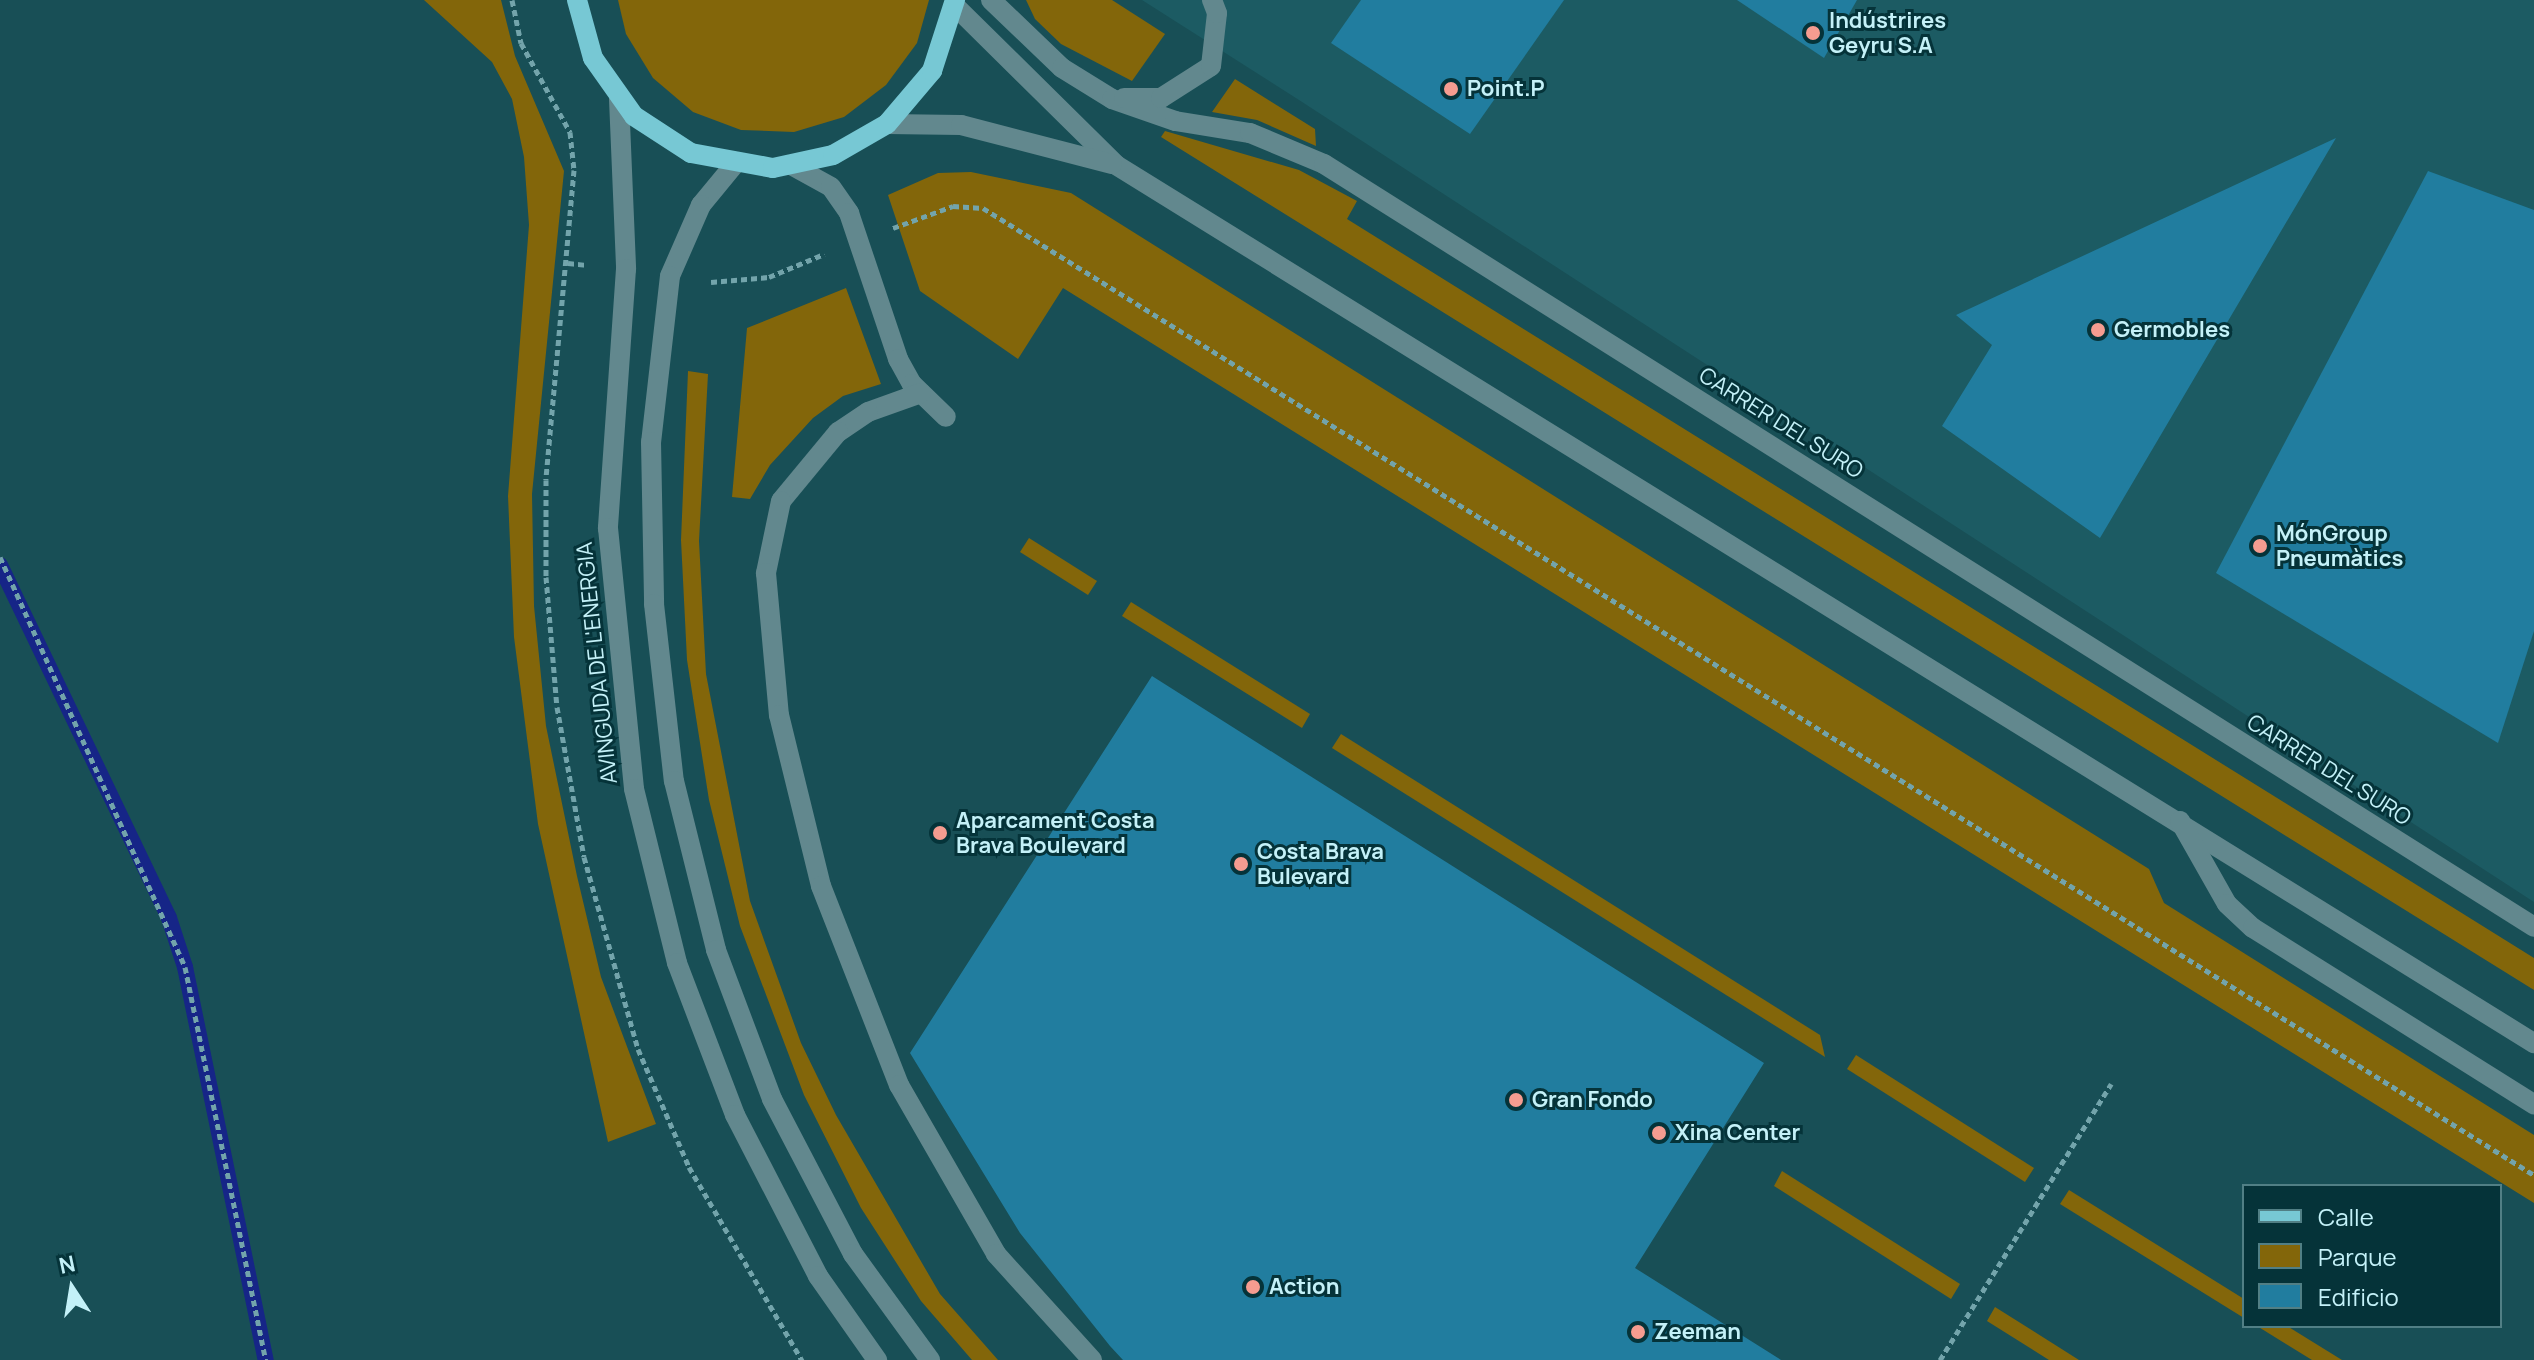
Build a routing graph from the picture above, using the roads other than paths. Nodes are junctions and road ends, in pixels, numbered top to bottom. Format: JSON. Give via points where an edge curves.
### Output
{"nodes":[{"id":1,"x":577,"y":0,"type":"edge"},
{"id":2,"x":991,"y":0,"type":"edge"},
{"id":3,"x":1212,"y":0,"type":"edge"},
{"id":4,"x":954,"y":2,"type":"edge"},
{"id":5,"x":619,"y":99,"type":"junction"},
{"id":6,"x":1112,"y":99,"type":"junction"},
{"id":7,"x":887,"y":124,"type":"junction"},
{"id":8,"x":734,"y":165,"type":"junction"},
{"id":9,"x":1116,"y":165,"type":"junction"},
{"id":10,"x":793,"y":166,"type":"junction"},
{"id":11,"x":921,"y":393,"type":"junction"},
{"id":12,"x":946,"y":417,"type":"dead end"},
{"id":13,"x":2180,"y":821,"type":"junction"},
{"id":14,"x":2534,"y":927,"type":"edge"},
{"id":15,"x":2534,"y":1043,"type":"edge"},
{"id":16,"x":2534,"y":1104,"type":"edge"},
{"id":17,"x":877,"y":1360,"type":"edge"},
{"id":18,"x":930,"y":1360,"type":"edge"},
{"id":19,"x":1092,"y":1360,"type":"edge"}],
"edges":[{"from":1,"to":5,"type":"main road","via":[[593,58]]},
{"from":2,"to":6,"type":"street","name":"CARRER DEL SURO","via":[[1062,68]]},
{"from":3,"to":6,"type":"street","via":[[1217,13],[1211,66],[1161,98]]},
{"from":4,"to":7,"type":"main road","via":[[932,71]]},
{"from":4,"to":9,"type":"street"},
{"from":5,"to":8,"type":"main road","via":[[671,143]]},
{"from":5,"to":17,"type":"street","name":"AVINGUDA DE L'ENERGIA","via":[[626,269],[608,528],[634,789],[677,963],[735,1115],[818,1276]]},
{"from":6,"to":14,"type":"street","name":"CARRER DEL SURO","via":[[1175,121],[1250,133],[1324,164]]},
{"from":7,"to":9,"type":"street","via":[[961,125]]},
{"from":7,"to":10,"type":"main road","via":[[852,148]]},
{"from":8,"to":10,"type":"main road"},
{"from":8,"to":18,"type":"street","via":[[701,205],[670,276],[651,442],[654,604],[674,781],[716,950],[772,1099],[853,1254]]},
{"from":9,"to":13,"type":"street"},
{"from":10,"to":11,"type":"street","via":[[831,187],[858,240],[898,359]]},
{"from":11,"to":12,"type":"street"},
{"from":11,"to":19,"type":"street","via":[[868,412],[838,432],[781,501],[766,573],[779,715],[821,886],[899,1085],[996,1254]]},
{"from":13,"to":15,"type":"street"},
{"from":13,"to":16,"type":"street","via":[[2227,904],[2253,928]]}]}
